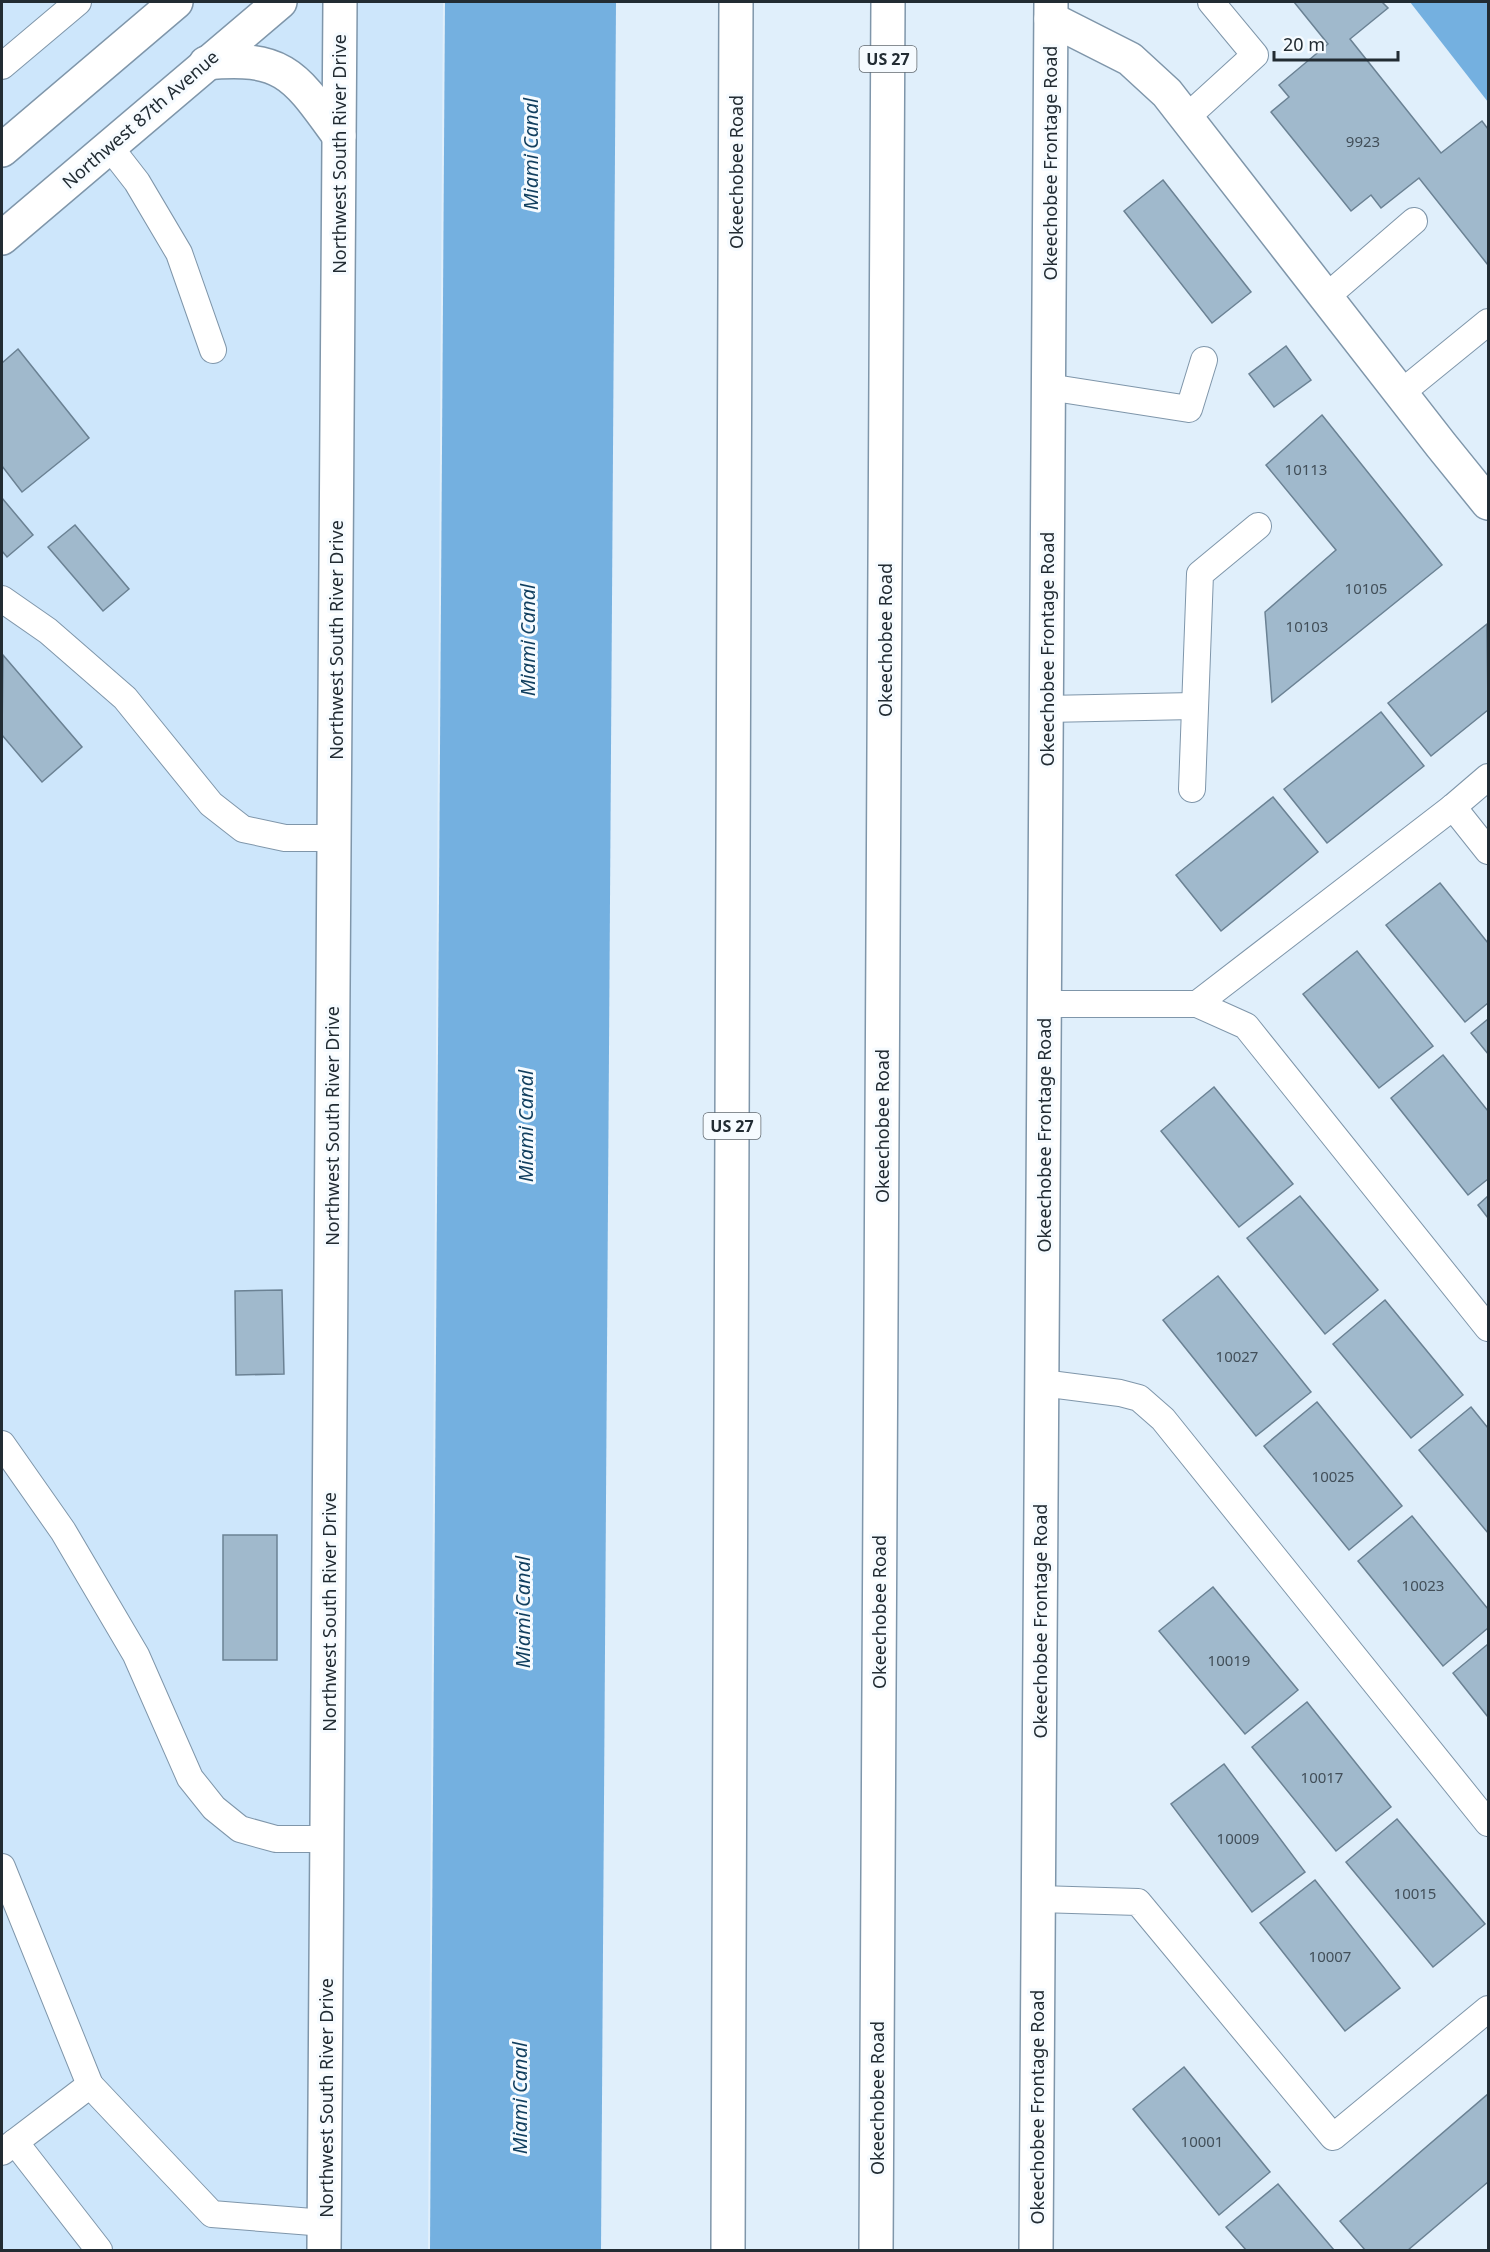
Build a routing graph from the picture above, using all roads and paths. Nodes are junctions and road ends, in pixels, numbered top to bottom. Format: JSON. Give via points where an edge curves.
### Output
{"nodes":[{"id":1,"x":78,"y":2,"type":"edge"},
{"id":2,"x":176,"y":2,"type":"edge"},
{"id":3,"x":280,"y":2,"type":"edge"},
{"id":4,"x":340,"y":2,"type":"edge"},
{"id":5,"x":736,"y":2,"type":"edge"},
{"id":6,"x":888,"y":2,"type":"edge"},
{"id":7,"x":1211,"y":2,"type":"edge"},
{"id":8,"x":1051,"y":10,"type":"edge"},
{"id":9,"x":206,"y":63,"type":"junction"},
{"id":10,"x":2,"y":66,"type":"edge"},
{"id":11,"x":1187,"y":117,"type":"junction"},
{"id":12,"x":339,"y":136,"type":"junction"},
{"id":13,"x":109,"y":146,"type":"junction"},
{"id":14,"x":2,"y":150,"type":"edge"},
{"id":15,"x":1414,"y":221,"type":"dead end"},
{"id":16,"x":2,"y":238,"type":"edge"},
{"id":17,"x":1326,"y":297,"type":"junction"},
{"id":18,"x":1488,"y":322,"type":"edge"},
{"id":19,"x":213,"y":350,"type":"dead end"},
{"id":20,"x":1204,"y":360,"type":"dead end"},
{"id":21,"x":1048,"y":387,"type":"junction"},
{"id":22,"x":1401,"y":393,"type":"junction"},
{"id":23,"x":1488,"y":503,"type":"edge"},
{"id":24,"x":1258,"y":526,"type":"dead end"},
{"id":25,"x":2,"y":599,"type":"edge"},
{"id":26,"x":1194,"y":706,"type":"junction"},
{"id":27,"x":1047,"y":709,"type":"junction"},
{"id":28,"x":1488,"y":777,"type":"edge"},
{"id":29,"x":1192,"y":789,"type":"dead end"},
{"id":30,"x":1453,"y":807,"type":"junction"},
{"id":31,"x":335,"y":838,"type":"junction"},
{"id":32,"x":1488,"y":851,"type":"edge"},
{"id":33,"x":1044,"y":1004,"type":"junction"},
{"id":34,"x":1197,"y":1004,"type":"junction"},
{"id":35,"x":1488,"y":1328,"type":"edge"},
{"id":36,"x":1042,"y":1383,"type":"junction"},
{"id":37,"x":2,"y":1444,"type":"edge"},
{"id":38,"x":1488,"y":1823,"type":"edge"},
{"id":39,"x":327,"y":1839,"type":"junction"},
{"id":40,"x":2,"y":1867,"type":"edge"},
{"id":41,"x":1039,"y":1899,"type":"junction"},
{"id":42,"x":1488,"y":2009,"type":"edge"},
{"id":43,"x":90,"y":2085,"type":"junction"},
{"id":44,"x":8,"y":2147,"type":"edge"},
{"id":45,"x":325,"y":2237,"type":"edge"},
{"id":46,"x":99,"y":2250,"type":"edge"},
{"id":47,"x":728,"y":2250,"type":"edge"},
{"id":48,"x":876,"y":2250,"type":"edge"},
{"id":49,"x":1036,"y":2250,"type":"edge"}],
"edges":[{"from":1,"to":10,"type":"lane"},
{"from":2,"to":14,"type":"main road"},
{"from":3,"to":9,"type":"main road","name":"Northwest 87th Avenue"},
{"from":4,"to":12,"type":"main road","name":"Northwest South River Drive"},
{"from":5,"to":47,"type":"main road","name":"Okeechobee Road","number":"US 27"},
{"from":6,"to":48,"type":"main road","name":"Okeechobee Road","number":"US 27"},
{"from":7,"to":11,"type":"lane","via":[[1255,55]]},
{"from":8,"to":11,"type":"main road","name":"Okeechobee Frontage Road","via":[[1130,59]]},
{"from":8,"to":21,"type":"main road","name":"Okeechobee Frontage Road"},
{"from":9,"to":12,"type":"main road","via":[[238,60],[286,73],[297,81]]},
{"from":9,"to":13,"type":"main road","name":"Northwest 87th Avenue"},
{"from":11,"to":17,"type":"main road","name":"Okeechobee Frontage Road"},
{"from":12,"to":31,"type":"main road","name":"Northwest South River Drive"},
{"from":13,"to":16,"type":"main road","name":"Northwest 87th Avenue"},
{"from":13,"to":19,"type":"lane","via":[[137,182],[178,253]]},
{"from":15,"to":17,"type":"lane"},
{"from":17,"to":22,"type":"main road","name":"Okeechobee Frontage Road"},
{"from":18,"to":22,"type":"lane"},
{"from":20,"to":21,"type":"lane","via":[[1189,408]]},
{"from":21,"to":27,"type":"main road","name":"Okeechobee Frontage Road"},
{"from":22,"to":23,"type":"main road","name":"Okeechobee Frontage Road"},
{"from":24,"to":26,"type":"lane","via":[[1200,574]]},
{"from":25,"to":31,"type":"lane","via":[[48,631],[125,698],[211,804],[243,829],[285,838]]},
{"from":26,"to":27,"type":"lane"},
{"from":26,"to":29,"type":"lane"},
{"from":27,"to":33,"type":"main road","name":"Okeechobee Frontage Road"},
{"from":28,"to":30,"type":"lane"},
{"from":30,"to":32,"type":"lane"},
{"from":30,"to":34,"type":"lane"},
{"from":31,"to":39,"type":"main road","name":"Northwest South River Drive"},
{"from":33,"to":34,"type":"lane"},
{"from":33,"to":36,"type":"main road","name":"Okeechobee Frontage Road"},
{"from":34,"to":35,"type":"lane","via":[[1246,1026]]},
{"from":36,"to":38,"type":"lane","via":[[1139,1398],[1163,1419]]},
{"from":36,"to":41,"type":"main road","name":"Okeechobee Frontage Road"},
{"from":37,"to":39,"type":"lane","via":[[63,1531],[136,1655],[190,1778],[214,1808],[240,1829],[276,1839]]},
{"from":39,"to":45,"type":"main road","name":"Northwest South River Drive"},
{"from":40,"to":43,"type":"lane"},
{"from":41,"to":42,"type":"lane","via":[[1138,1902],[1333,2138]]},
{"from":41,"to":49,"type":"main road","name":"Okeechobee Frontage Road"},
{"from":43,"to":44,"type":"lane"},
{"from":43,"to":45,"type":"lane","via":[[212,2214]]},
{"from":44,"to":46,"type":"lane"}]}
